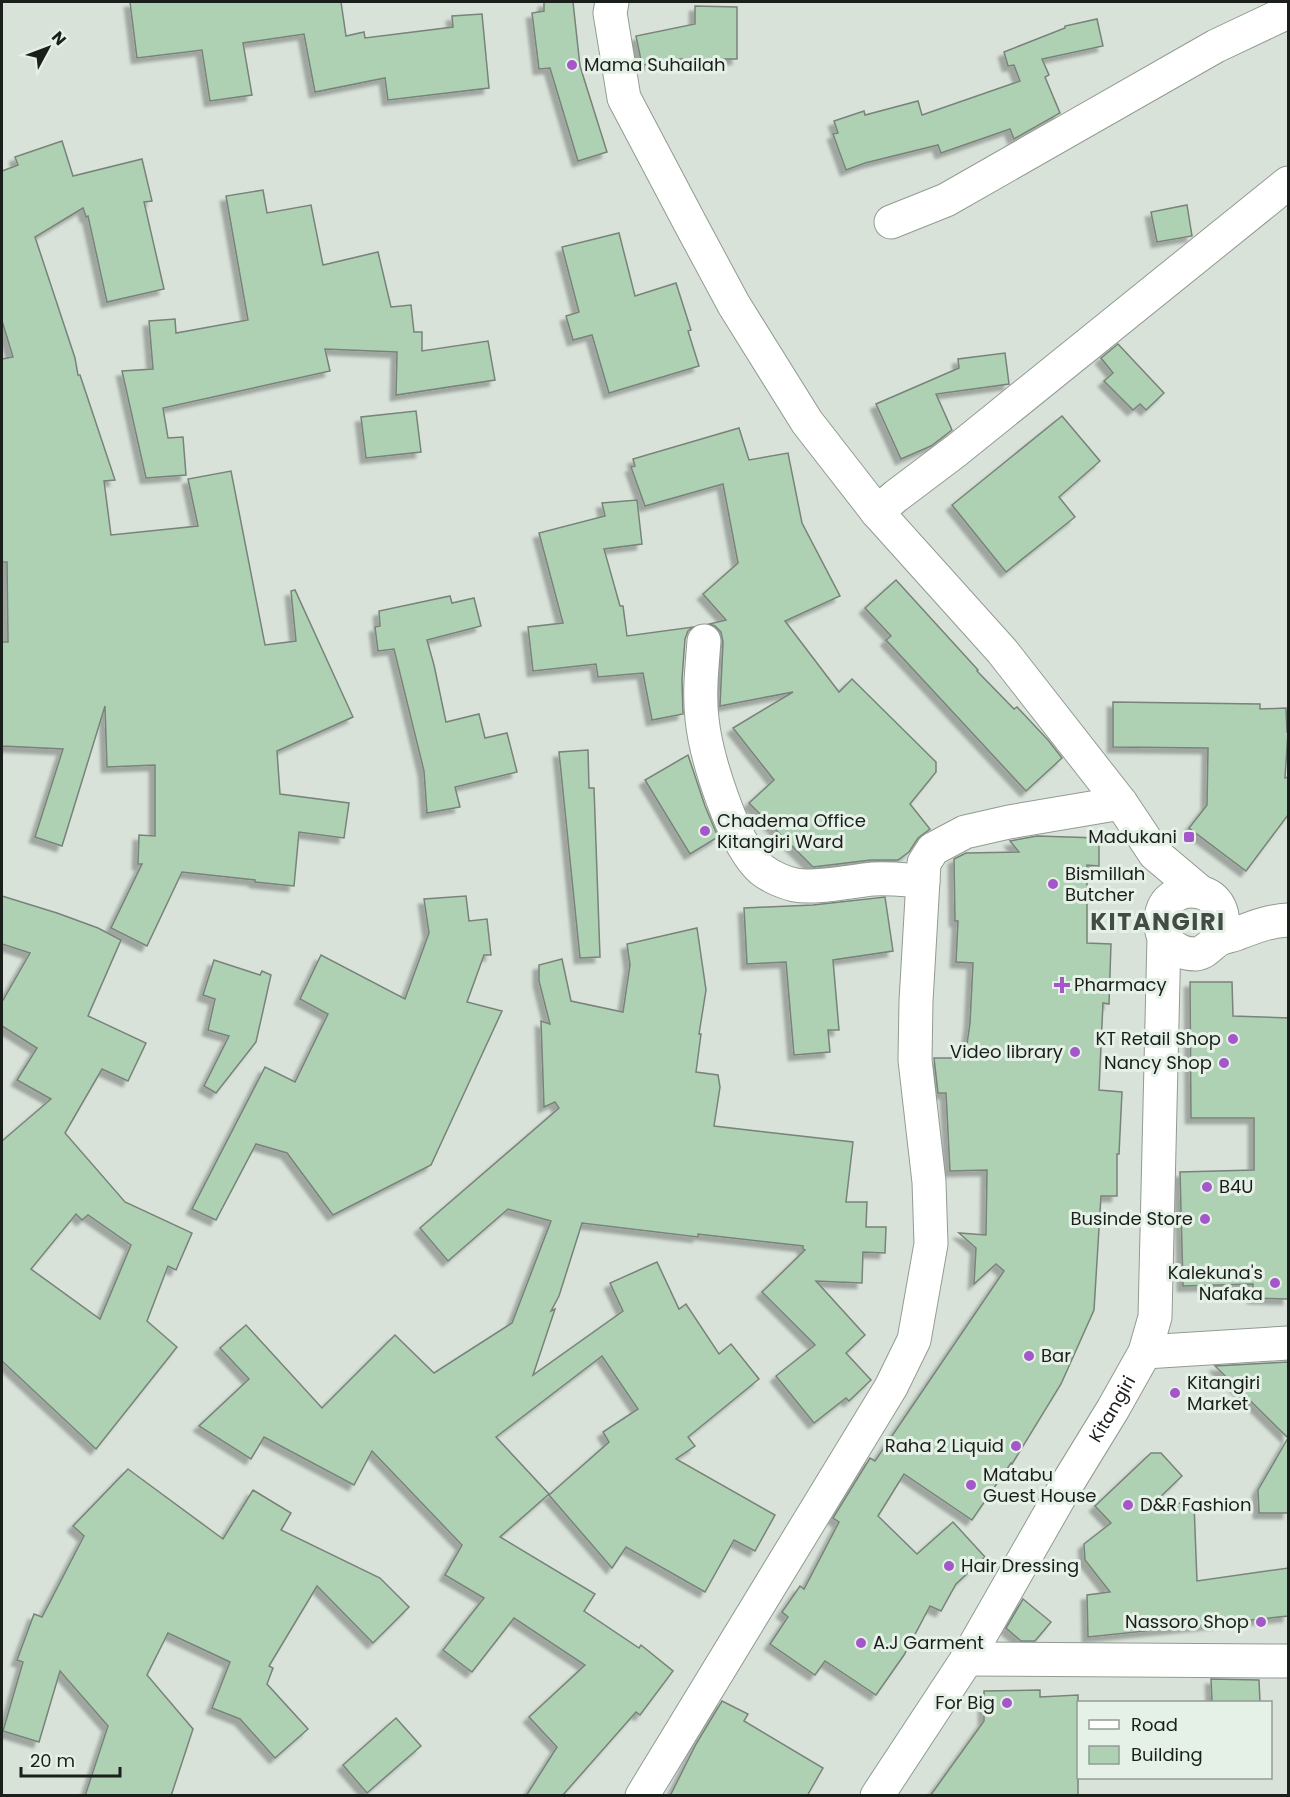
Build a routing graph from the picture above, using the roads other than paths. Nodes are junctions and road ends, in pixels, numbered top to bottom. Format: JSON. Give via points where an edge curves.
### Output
{"nodes":[{"id":1,"x":612,"y":2,"type":"edge"},
{"id":2,"x":1288,"y":12,"type":"edge"},
{"id":3,"x":1288,"y":183,"type":"edge"},
{"id":4,"x":891,"y":222,"type":"dead end"},
{"id":5,"x":877,"y":512,"type":"junction"},
{"id":6,"x":704,"y":641,"type":"dead end"},
{"id":7,"x":1121,"y":803,"type":"junction"},
{"id":8,"x":1155,"y":854,"type":"junction"},
{"id":9,"x":923,"y":881,"type":"junction"},
{"id":10,"x":1209,"y":898,"type":"junction"},
{"id":11,"x":1167,"y":902,"type":"junction"},
{"id":12,"x":1280,"y":920,"type":"edge"},
{"id":13,"x":1164,"y":937,"type":"junction"},
{"id":14,"x":1207,"y":947,"type":"junction"},
{"id":15,"x":1162,"y":1002,"type":"junction"},
{"id":16,"x":1288,"y":1343,"type":"edge"},
{"id":17,"x":1145,"y":1352,"type":"junction"},
{"id":18,"x":967,"y":1659,"type":"junction"},
{"id":19,"x":1288,"y":1661,"type":"edge"},
{"id":20,"x":642,"y":1796,"type":"edge"},
{"id":21,"x":878,"y":1796,"type":"edge"}],
"edges":[{"from":1,"to":5,"type":"street","via":[[610,13],[624,98],[734,305],[807,422]]},
{"from":2,"to":4,"type":"street","via":[[1216,46],[946,200]]},
{"from":3,"to":5,"type":"street"},
{"from":5,"to":7,"type":"street","via":[[1002,651]]},
{"from":6,"to":9,"type":"street","via":[[702,717],[706,748],[745,849],[763,870],[797,886],[872,879]]},
{"from":7,"to":8,"type":"street"},
{"from":7,"to":9,"type":"street","via":[[966,832],[933,849],[924,863]]},
{"from":8,"to":10,"type":"street"},
{"from":8,"to":11,"type":"street"},
{"from":9,"to":20,"type":"street","via":[[915,1060],[929,1182],[931,1244],[914,1340],[891,1387]]},
{"from":10,"to":11,"type":"street","via":[[1187,891]]},
{"from":10,"to":12,"type":"street"},
{"from":10,"to":14,"type":"street","via":[[1223,917],[1223,929]]},
{"from":11,"to":13,"type":"street","via":[[1161,913]]},
{"from":12,"to":14,"type":"street"},
{"from":13,"to":14,"type":"street","via":[[1184,952]]},
{"from":13,"to":15,"type":"street","name":"Kitangiri"},
{"from":14,"to":15,"type":"street"},
{"from":15,"to":17,"type":"street","name":"Kitangiri","via":[[1155,1317]]},
{"from":16,"to":17,"type":"street"},
{"from":17,"to":18,"type":"street","name":"Kitangiri"},
{"from":18,"to":19,"type":"street"},
{"from":18,"to":21,"type":"street","name":"Kitangiri"}]}
